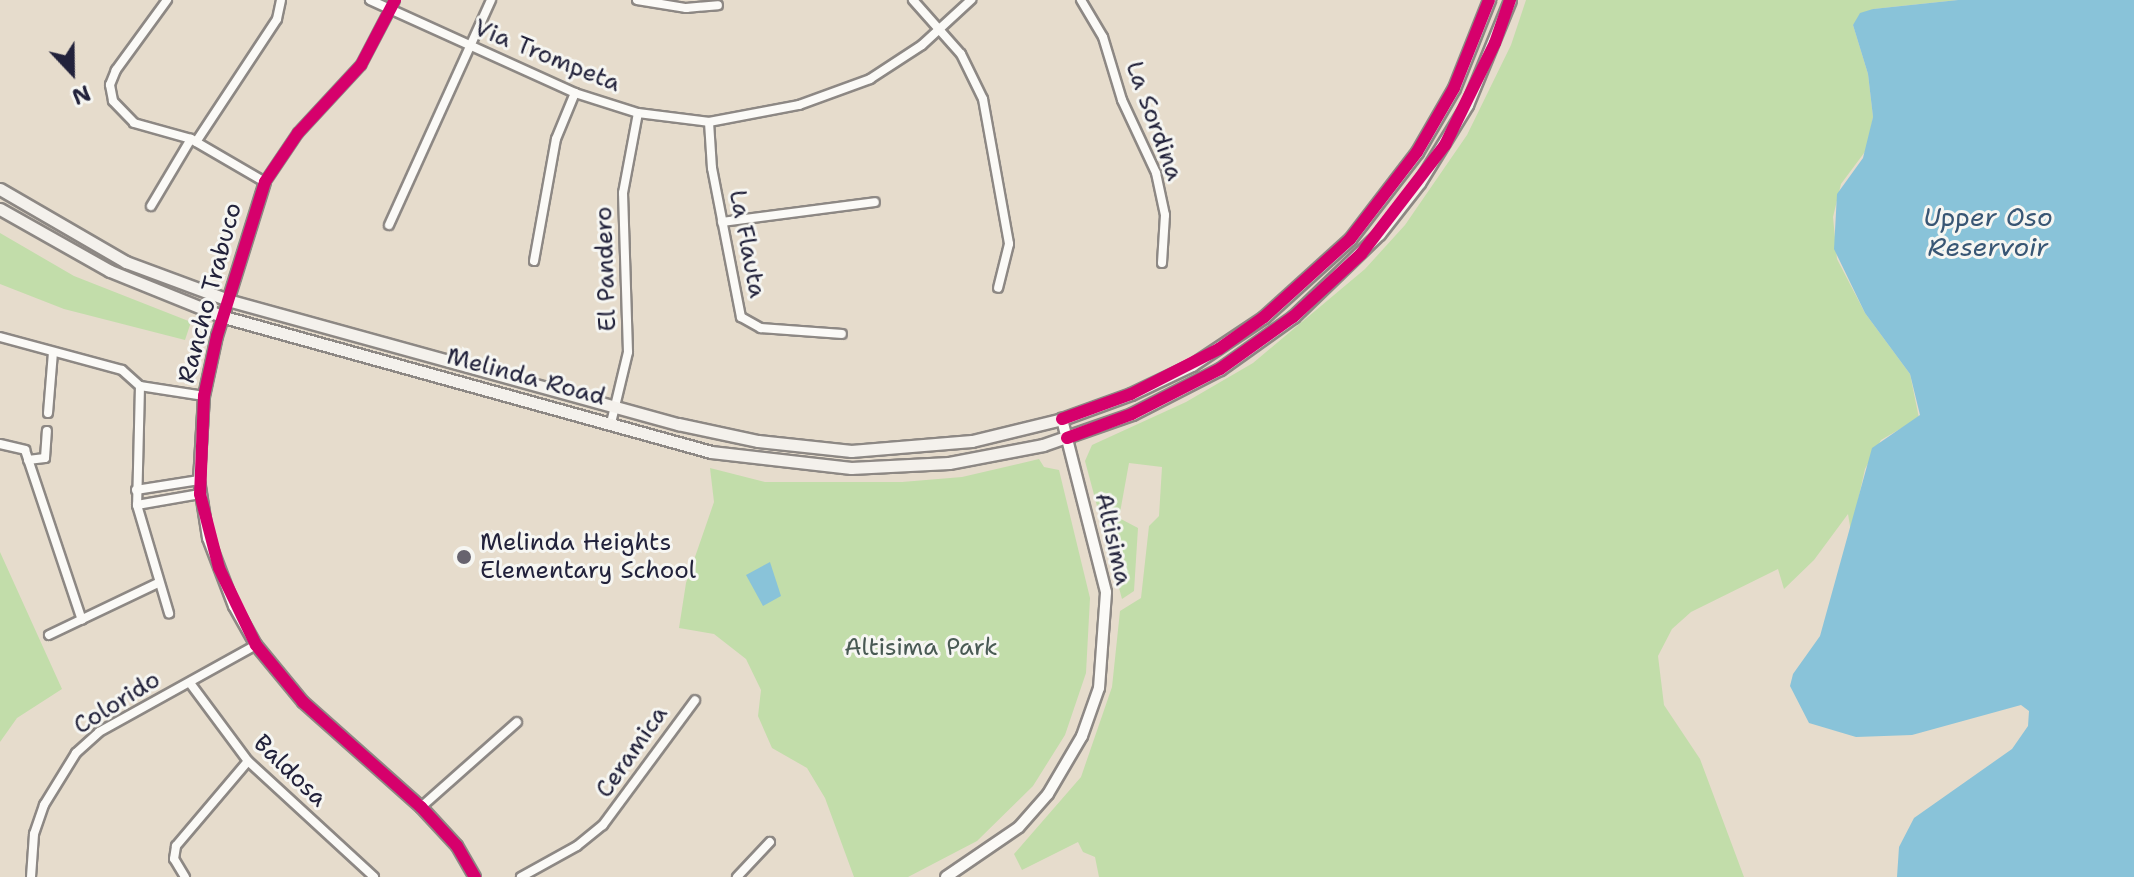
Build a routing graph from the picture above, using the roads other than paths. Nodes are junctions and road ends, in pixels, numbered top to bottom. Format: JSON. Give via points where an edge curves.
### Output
{"nodes":[{"id":1,"x":167,"y":0,"type":"edge"},
{"id":2,"x":281,"y":0,"type":"edge"},
{"id":3,"x":370,"y":0,"type":"edge"},
{"id":4,"x":395,"y":0,"type":"edge"},
{"id":5,"x":491,"y":0,"type":"edge"},
{"id":6,"x":637,"y":0,"type":"edge"},
{"id":7,"x":913,"y":0,"type":"edge"},
{"id":8,"x":971,"y":0,"type":"edge"},
{"id":9,"x":1081,"y":0,"type":"edge"},
{"id":10,"x":1489,"y":0,"type":"edge"},
{"id":11,"x":1510,"y":0,"type":"edge"},
{"id":12,"x":718,"y":5,"type":"dead end"},
{"id":13,"x":391,"y":13,"type":"junction"},
{"id":14,"x":939,"y":31,"type":"junction"},
{"id":15,"x":471,"y":47,"type":"junction"},
{"id":16,"x":575,"y":93,"type":"junction"},
{"id":17,"x":638,"y":113,"type":"junction"},
{"id":18,"x":709,"y":122,"type":"junction"},
{"id":19,"x":194,"y":140,"type":"junction"},
{"id":20,"x":265,"y":182,"type":"junction"},
{"id":21,"x":0,"y":189,"type":"edge"},
{"id":22,"x":875,"y":202,"type":"dead end"},
{"id":23,"x":151,"y":206,"type":"dead end"},
{"id":24,"x":0,"y":209,"type":"edge"},
{"id":25,"x":722,"y":222,"type":"junction"},
{"id":26,"x":389,"y":225,"type":"dead end"},
{"id":27,"x":534,"y":261,"type":"dead end"},
{"id":28,"x":1162,"y":263,"type":"dead end"},
{"id":29,"x":998,"y":288,"type":"dead end"},
{"id":30,"x":231,"y":301,"type":"junction"},
{"id":31,"x":224,"y":317,"type":"junction"},
{"id":32,"x":842,"y":334,"type":"dead end"},
{"id":33,"x":0,"y":337,"type":"edge"},
{"id":34,"x":53,"y":352,"type":"junction"},
{"id":35,"x":140,"y":386,"type":"junction"},
{"id":36,"x":204,"y":396,"type":"junction"},
{"id":37,"x":614,"y":405,"type":"junction"},
{"id":38,"x":48,"y":413,"type":"dead end"},
{"id":39,"x":1062,"y":419,"type":"junction"},
{"id":40,"x":611,"y":423,"type":"junction"},
{"id":41,"x":47,"y":431,"type":"dead end"},
{"id":42,"x":1067,"y":438,"type":"junction"},
{"id":43,"x":0,"y":444,"type":"edge"},
{"id":44,"x":28,"y":460,"type":"junction"},
{"id":45,"x":199,"y":480,"type":"junction"},
{"id":46,"x":136,"y":490,"type":"junction"},
{"id":47,"x":200,"y":494,"type":"junction"},
{"id":48,"x":137,"y":505,"type":"junction"},
{"id":49,"x":158,"y":583,"type":"junction"},
{"id":50,"x":169,"y":613,"type":"dead end"},
{"id":51,"x":82,"y":620,"type":"junction"},
{"id":52,"x":49,"y":635,"type":"dead end"},
{"id":53,"x":256,"y":645,"type":"junction"},
{"id":54,"x":190,"y":683,"type":"junction"},
{"id":55,"x":695,"y":700,"type":"dead end"},
{"id":56,"x":517,"y":722,"type":"dead end"},
{"id":57,"x":248,"y":761,"type":"junction"},
{"id":58,"x":421,"y":807,"type":"junction"},
{"id":59,"x":770,"y":842,"type":"dead end"},
{"id":60,"x":31,"y":877,"type":"edge"},
{"id":61,"x":185,"y":877,"type":"edge"},
{"id":62,"x":374,"y":877,"type":"edge"},
{"id":63,"x":475,"y":877,"type":"edge"},
{"id":64,"x":521,"y":877,"type":"edge"},
{"id":65,"x":737,"y":877,"type":"edge"},
{"id":66,"x":946,"y":877,"type":"edge"}],
"edges":[{"from":1,"to":19,"type":"street","via":[[116,70],[110,85],[113,101],[134,123]]},
{"from":2,"to":19,"type":"street","via":[[277,19]]},
{"from":3,"to":13,"type":"street","name":"Via Trompeta"},
{"from":4,"to":13,"type":"street","name":"Rancho Trabuco"},
{"from":5,"to":15,"type":"street"},
{"from":6,"to":12,"type":"street","via":[[672,7]]},
{"from":7,"to":14,"type":"street"},
{"from":8,"to":14,"type":"street","name":"Via Trompeta"},
{"from":9,"to":28,"type":"street","name":"La Sordina","via":[[1103,37],[1122,100],[1156,173],[1165,215]]},
{"from":10,"to":39,"type":"main road","name":"Melinda Road","via":[[1454,88],[1417,152],[1350,239],[1264,317],[1219,349],[1131,394]]},
{"from":11,"to":42,"type":"main road","name":"Melinda Road","via":[[1445,145],[1361,254],[1293,317],[1220,369],[1144,408]]},
{"from":13,"to":15,"type":"street","name":"Via Trompeta"},
{"from":13,"to":20,"type":"street","name":"Rancho Trabuco","via":[[361,65],[298,133]]},
{"from":14,"to":18,"type":"street","name":"Via Trompeta","via":[[870,79],[836,95]]},
{"from":14,"to":29,"type":"street","via":[[961,54],[986,112],[1009,244]]},
{"from":15,"to":16,"type":"street","name":"Via Trompeta"},
{"from":15,"to":26,"type":"street"},
{"from":16,"to":17,"type":"street","name":"Via Trompeta"},
{"from":16,"to":27,"type":"street","via":[[556,139]]},
{"from":17,"to":18,"type":"street","name":"Via Trompeta"},
{"from":17,"to":37,"type":"street","name":"El Pandero","via":[[623,193],[631,318]]},
{"from":18,"to":25,"type":"street","name":"La Flauta"},
{"from":19,"to":20,"type":"street"},
{"from":19,"to":23,"type":"street"},
{"from":20,"to":30,"type":"street","name":"Rancho Trabuco"},
{"from":21,"to":30,"type":"main road","name":"Melinda Road","via":[[126,262]]},
{"from":22,"to":25,"type":"street"},
{"from":24,"to":31,"type":"main road","name":"Melinda Road","via":[[110,271]]},
{"from":25,"to":32,"type":"street","name":"La Flauta","via":[[741,317],[761,328]]},
{"from":30,"to":31,"type":"street","name":"Rancho Trabuco"},
{"from":30,"to":37,"type":"main road","name":"Melinda Road"},
{"from":31,"to":36,"type":"street","name":"Rancho Trabuco"},
{"from":31,"to":40,"type":"main road","name":"Melinda Road"},
{"from":33,"to":34,"type":"street"},
{"from":34,"to":35,"type":"street","via":[[122,370]]},
{"from":34,"to":38,"type":"street"},
{"from":35,"to":36,"type":"street"},
{"from":35,"to":46,"type":"street"},
{"from":36,"to":45,"type":"street","name":"Rancho Trabuco"},
{"from":37,"to":39,"type":"main road","name":"Melinda Road","via":[[722,435],[851,451],[972,441]]},
{"from":37,"to":40,"type":"street","name":"El Pandero"},
{"from":39,"to":42,"type":"street","name":"Altisima"},
{"from":40,"to":42,"type":"main road","name":"Melinda Road","via":[[711,452],[851,468],[962,462]]},
{"from":41,"to":44,"type":"street","via":[[45,458]]},
{"from":42,"to":66,"type":"street","name":"Altisima","via":[[1106,592],[1099,688],[1082,736],[1048,794],[1019,827]]},
{"from":43,"to":44,"type":"street","via":[[17,445]]},
{"from":44,"to":51,"type":"street"},
{"from":45,"to":46,"type":"street"},
{"from":45,"to":47,"type":"street","name":"Rancho Trabuco"},
{"from":46,"to":48,"type":"street"},
{"from":47,"to":48,"type":"street"},
{"from":47,"to":53,"type":"street","name":"Rancho Trabuco","via":[[219,568]]},
{"from":48,"to":49,"type":"street"},
{"from":49,"to":50,"type":"street"},
{"from":49,"to":51,"type":"street"},
{"from":51,"to":52,"type":"street"},
{"from":53,"to":54,"type":"street","name":"Colorido"},
{"from":53,"to":58,"type":"street","name":"Rancho Trabuco","via":[[303,702]]},
{"from":54,"to":57,"type":"street","name":"Baldosa"},
{"from":54,"to":60,"type":"street","name":"Colorido","via":[[99,732],[76,753],[44,805],[34,834]]},
{"from":55,"to":64,"type":"street","name":"Ceramica","via":[[603,825]]},
{"from":56,"to":58,"type":"street"},
{"from":57,"to":61,"type":"street","via":[[176,846],[174,859]]},
{"from":57,"to":62,"type":"street","name":"Baldosa"},
{"from":58,"to":63,"type":"street","name":"Rancho Trabuco","via":[[457,846]]},
{"from":59,"to":65,"type":"street"}]}
